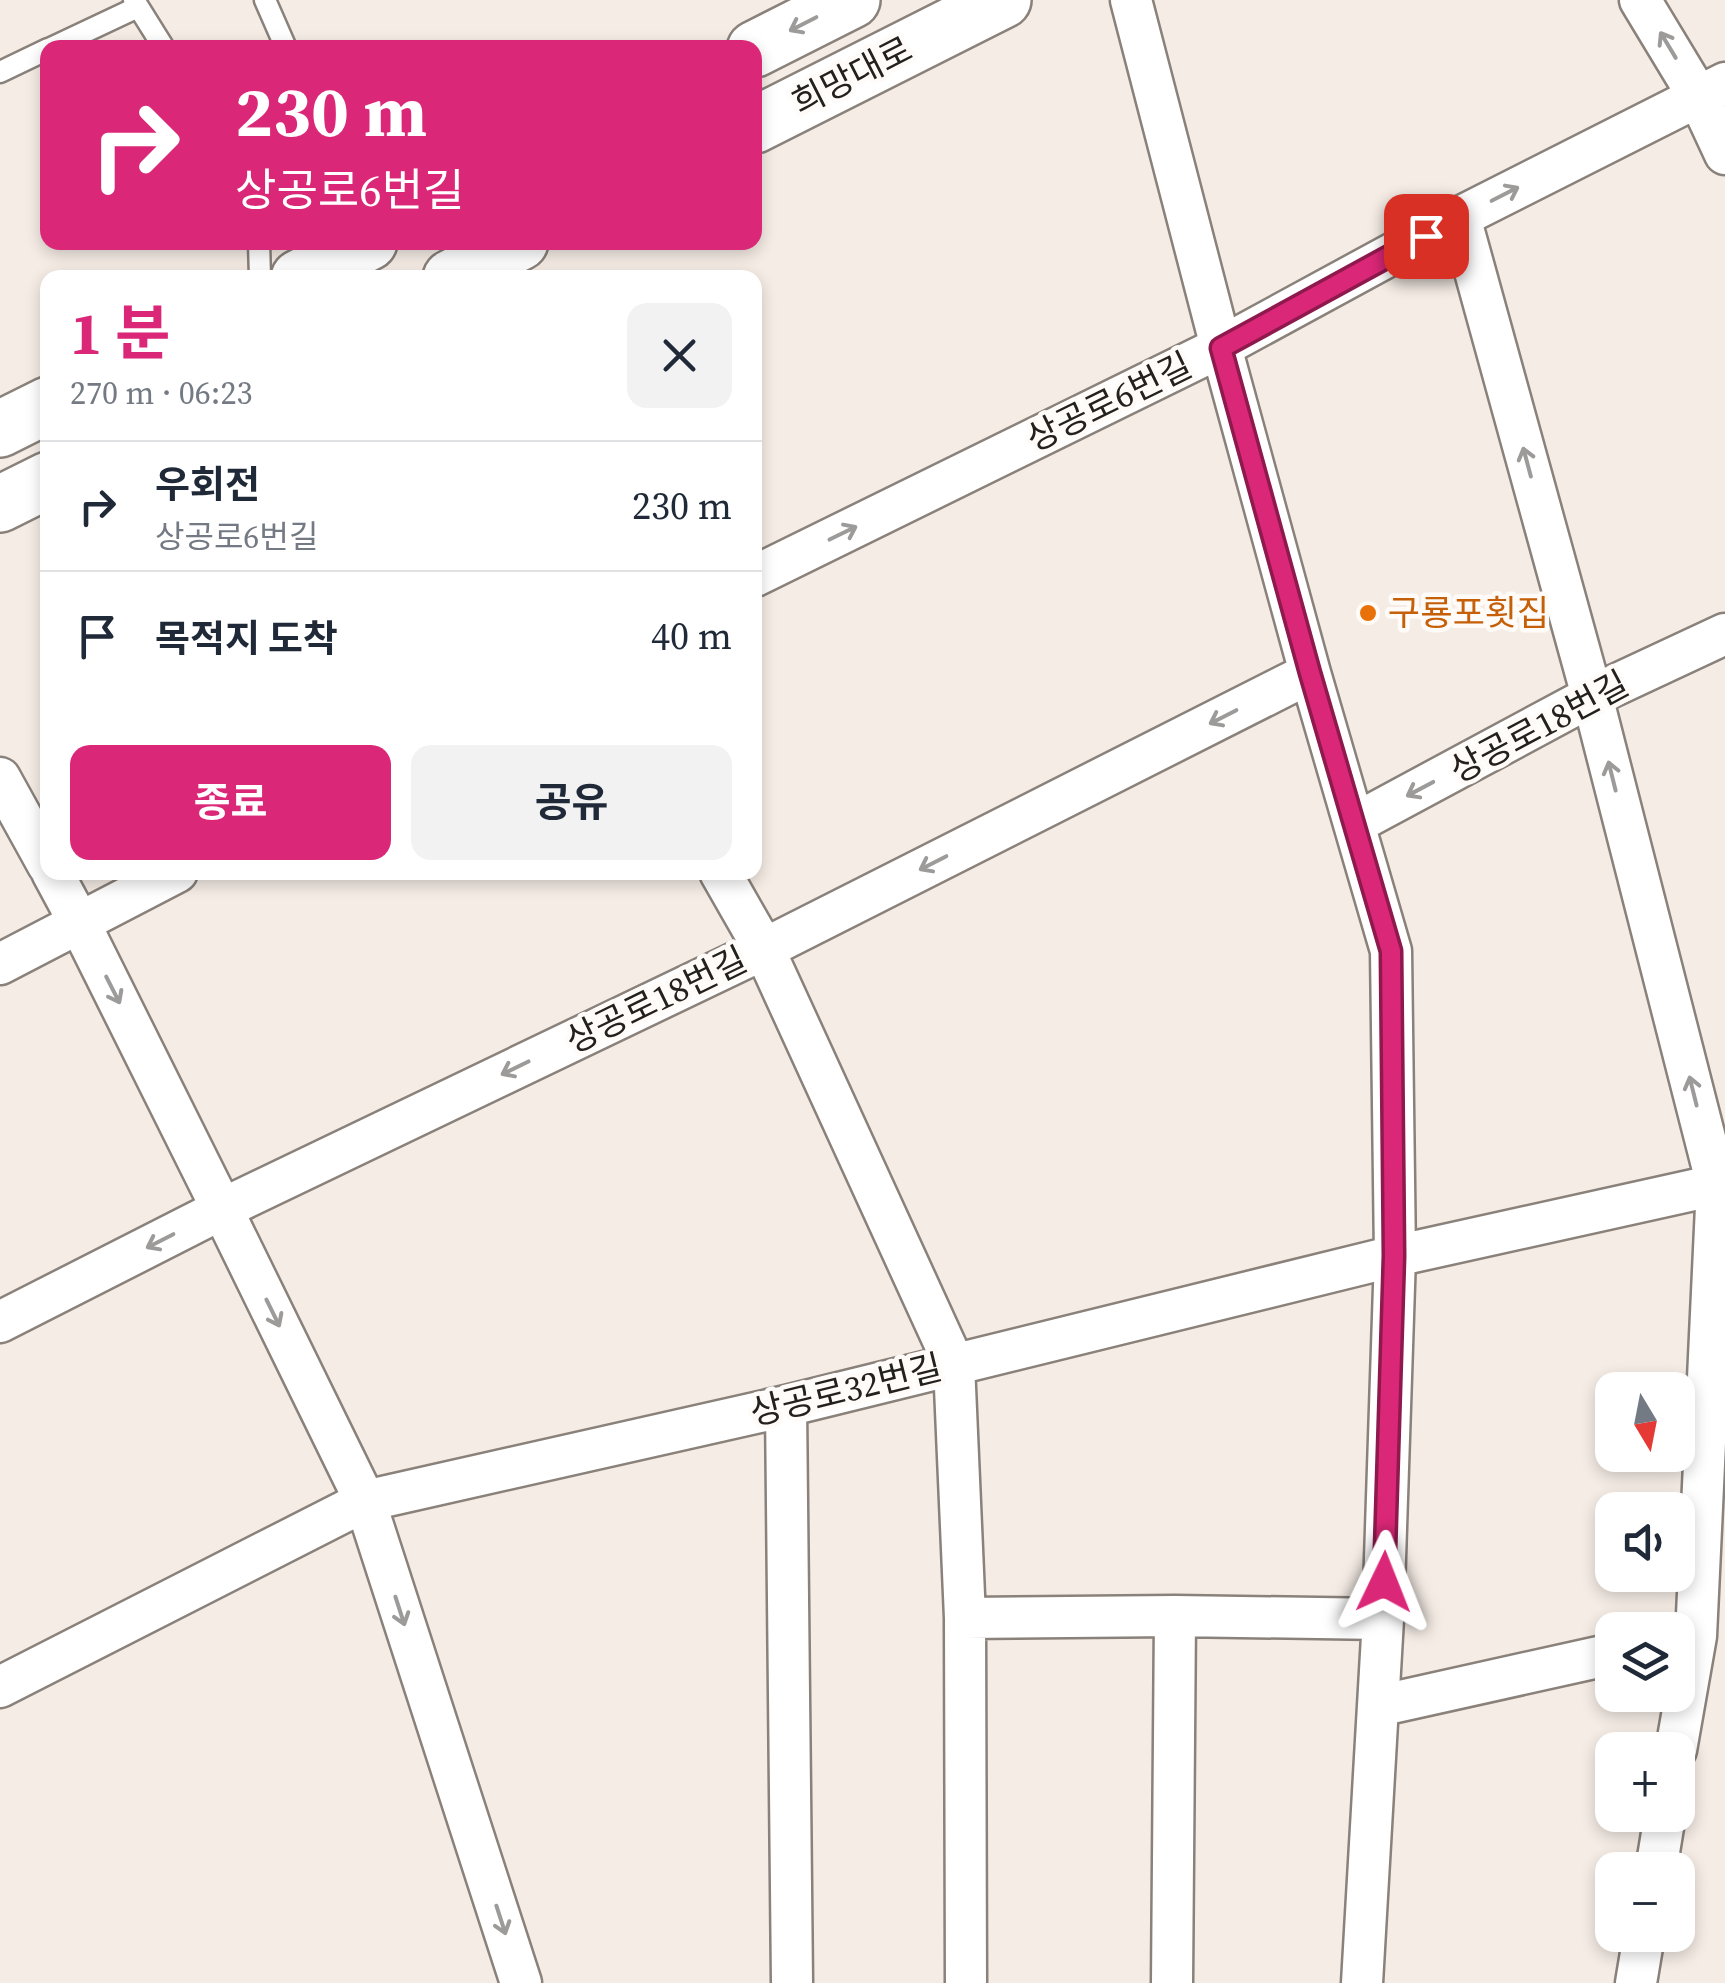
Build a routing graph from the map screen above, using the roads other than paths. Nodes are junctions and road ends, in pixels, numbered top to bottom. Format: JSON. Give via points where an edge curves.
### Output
{"nodes":[{"id":1,"x":265,"y":0,"type":"edge"},
{"id":2,"x":852,"y":0,"type":"edge"},
{"id":3,"x":1003,"y":0,"type":"edge"},
{"id":4,"x":1131,"y":0,"type":"edge"},
{"id":5,"x":1640,"y":0,"type":"edge"},
{"id":6,"x":136,"y":3,"type":"edge"},
{"id":7,"x":64,"y":40,"type":"edge"},
{"id":8,"x":159,"y":40,"type":"edge"},
{"id":9,"x":282,"y":40,"type":"edge"},
{"id":10,"x":762,"y":45,"type":"edge"},
{"id":11,"x":40,"y":52,"type":"edge"},
{"id":12,"x":0,"y":72,"type":"edge"},
{"id":13,"x":1712,"y":90,"type":"edge"},
{"id":14,"x":762,"y":120,"type":"edge"},
{"id":15,"x":1725,"y":154,"type":"edge"},
{"id":16,"x":1460,"y":217,"type":"junction"},
{"id":17,"x":505,"y":250,"type":"edge"},
{"id":18,"x":466,"y":270,"type":"edge"},
{"id":19,"x":1221,"y":348,"type":"junction"},
{"id":20,"x":40,"y":409,"type":"edge"},
{"id":21,"x":0,"y":428,"type":"edge"},
{"id":22,"x":40,"y":484,"type":"edge"},
{"id":23,"x":0,"y":504,"type":"edge"},
{"id":24,"x":762,"y":573,"type":"edge"},
{"id":25,"x":1725,"y":634,"type":"edge"},
{"id":26,"x":1310,"y":673,"type":"junction"},
{"id":27,"x":1592,"y":696,"type":"junction"},
{"id":28,"x":0,"y":778,"type":"edge"},
{"id":29,"x":1354,"y":824,"type":"junction"},
{"id":30,"x":40,"y":850,"type":"edge"},
{"id":31,"x":56,"y":880,"type":"edge"},
{"id":32,"x":163,"y":880,"type":"edge"},
{"id":33,"x":725,"y":880,"type":"edge"},
{"id":34,"x":80,"y":924,"type":"junction"},
{"id":35,"x":764,"y":948,"type":"junction"},
{"id":36,"x":0,"y":964,"type":"edge"},
{"id":37,"x":1721,"y":1184,"type":"edge"},
{"id":38,"x":222,"y":1209,"type":"junction"},
{"id":39,"x":1394,"y":1256,"type":"junction"},
{"id":40,"x":0,"y":1322,"type":"edge"},
{"id":41,"x":954,"y":1364,"type":"junction"},
{"id":42,"x":786,"y":1406,"type":"junction"},
{"id":43,"x":365,"y":1501,"type":"junction"},
{"id":44,"x":1175,"y":1616,"type":"junction"},
{"id":45,"x":964,"y":1618,"type":"junction"},
{"id":46,"x":1383,"y":1619,"type":"junction"},
{"id":47,"x":1700,"y":1635,"type":"edge"},
{"id":48,"x":1595,"y":1658,"type":"edge"},
{"id":49,"x":0,"y":1687,"type":"edge"},
{"id":50,"x":1378,"y":1706,"type":"junction"},
{"id":51,"x":1680,"y":1732,"type":"edge"},
{"id":52,"x":1641,"y":1952,"type":"edge"},
{"id":53,"x":521,"y":1983,"type":"edge"},
{"id":54,"x":792,"y":1983,"type":"edge"},
{"id":55,"x":966,"y":1983,"type":"edge"},
{"id":56,"x":1172,"y":1983,"type":"edge"},
{"id":57,"x":1362,"y":1983,"type":"edge"},
{"id":58,"x":1636,"y":1983,"type":"edge"}],
"edges":[{"from":1,"to":9,"type":"lane"},
{"from":2,"to":10,"type":"main road","name":"희망대로","one_way":true},
{"from":3,"to":14,"type":"main road","name":"희망대로"},
{"from":4,"to":19,"type":"street"},
{"from":13,"to":5,"type":"street","one_way":true},
{"from":6,"to":7,"type":"lane"},
{"from":6,"to":8,"type":"lane"},
{"from":11,"to":12,"type":"lane"},
{"from":13,"to":15,"type":"street"},
{"from":16,"to":13,"type":"street","name":"상공로6번길","one_way":true},
{"from":16,"to":19,"type":"street","name":"상공로6번길"},
{"from":27,"to":16,"type":"street","one_way":true},
{"from":17,"to":18,"type":"main road"},
{"from":24,"to":19,"type":"street","name":"상공로6번길","one_way":true},
{"from":19,"to":26,"type":"street"},
{"from":20,"to":21,"type":"main road"},
{"from":22,"to":23,"type":"main road"},
{"from":25,"to":27,"type":"street","name":"상공로18번길"},
{"from":26,"to":29,"type":"street"},
{"from":26,"to":35,"type":"street","name":"상공로18번길","one_way":true},
{"from":27,"to":29,"type":"street","name":"상공로18번길","one_way":true},
{"from":37,"to":27,"type":"street","one_way":true},
{"from":28,"to":30,"type":"street"},
{"from":29,"to":39,"type":"street","via":[[1391,951]]},
{"from":31,"to":34,"type":"street"},
{"from":32,"to":34,"type":"street"},
{"from":33,"to":35,"type":"street"},
{"from":34,"to":36,"type":"street"},
{"from":34,"to":38,"type":"street","one_way":true},
{"from":35,"to":38,"type":"street","name":"상공로18번길","one_way":true},
{"from":35,"to":41,"type":"street"},
{"from":37,"to":39,"type":"street","name":"상공로32번길"},
{"from":37,"to":47,"type":"street"},
{"from":38,"to":40,"type":"street","name":"상공로18번길","one_way":true},
{"from":38,"to":43,"type":"street","one_way":true},
{"from":39,"to":41,"type":"street","name":"상공로32번길"},
{"from":39,"to":46,"type":"street"},
{"from":41,"to":42,"type":"street","name":"상공로32번길"},
{"from":41,"to":45,"type":"street"},
{"from":42,"to":43,"type":"street","name":"상공로32번길"},
{"from":42,"to":54,"type":"street"},
{"from":43,"to":49,"type":"street","name":"상공로32번길"},
{"from":43,"to":53,"type":"street","one_way":true},
{"from":44,"to":45,"type":"street"},
{"from":44,"to":46,"type":"street"},
{"from":44,"to":56,"type":"street"},
{"from":45,"to":55,"type":"street"},
{"from":46,"to":50,"type":"street"},
{"from":47,"to":51,"type":"street"},
{"from":48,"to":50,"type":"street"},
{"from":50,"to":57,"type":"street"},
{"from":52,"to":58,"type":"street"}]}
